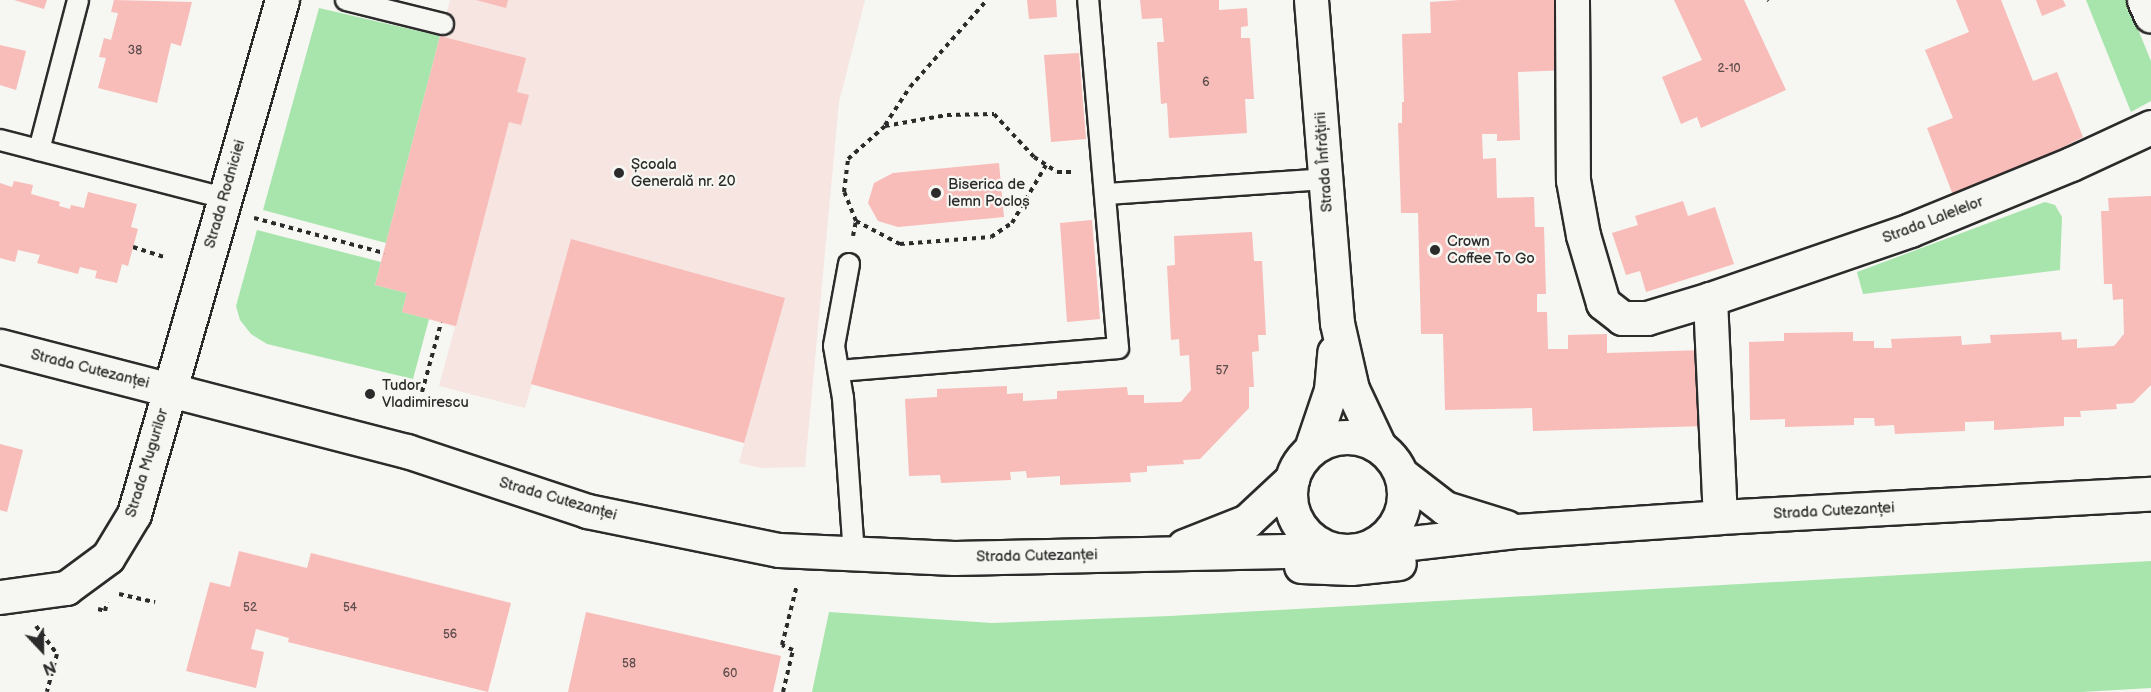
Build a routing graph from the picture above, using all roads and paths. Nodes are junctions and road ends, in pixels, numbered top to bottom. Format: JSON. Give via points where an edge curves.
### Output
{"nodes":[{"id":1,"x":78,"y":0,"type":"edge"},
{"id":2,"x":282,"y":0,"type":"edge"},
{"id":3,"x":346,"y":0,"type":"edge"},
{"id":4,"x":987,"y":0,"type":"edge"},
{"id":5,"x":1088,"y":0,"type":"edge"},
{"id":6,"x":1311,"y":0,"type":"edge"},
{"id":7,"x":1572,"y":0,"type":"edge"},
{"id":8,"x":2144,"y":0,"type":"edge"},
{"id":9,"x":2151,"y":16,"type":"edge"},
{"id":10,"x":443,"y":24,"type":"dead end"},
{"id":11,"x":885,"y":126,"type":"junction"},
{"id":12,"x":2151,"y":127,"type":"edge"},
{"id":13,"x":0,"y":140,"type":"edge"},
{"id":14,"x":39,"y":150,"type":"junction"},
{"id":15,"x":1046,"y":165,"type":"junction"},
{"id":16,"x":1104,"y":171,"type":"junction"},
{"id":17,"x":1325,"y":179,"type":"junction"},
{"id":18,"x":1107,"y":194,"type":"junction"},
{"id":19,"x":235,"y":207,"type":"junction"},
{"id":20,"x":856,"y":220,"type":"junction"},
{"id":21,"x":133,"y":247,"type":"dead end"},
{"id":22,"x":384,"y":253,"type":"dead end"},
{"id":23,"x":164,"y":256,"type":"dead end"},
{"id":24,"x":849,"y":264,"type":"joint"},
{"id":25,"x":1710,"y":299,"type":"junction"},
{"id":26,"x":441,"y":322,"type":"dead end"},
{"id":27,"x":1337,"y":323,"type":"junction"},
{"id":28,"x":0,"y":346,"type":"edge"},
{"id":29,"x":838,"y":371,"type":"junction"},
{"id":30,"x":169,"y":388,"type":"junction"},
{"id":31,"x":422,"y":392,"type":"dead end"},
{"id":32,"x":1379,"y":446,"type":"junction"},
{"id":33,"x":1311,"y":449,"type":"junction"},
{"id":34,"x":1401,"y":474,"type":"junction"},
{"id":35,"x":1292,"y":479,"type":"junction"},
{"id":36,"x":2151,"y":494,"type":"edge"},
{"id":37,"x":1720,"y":517,"type":"junction"},
{"id":38,"x":1516,"y":531,"type":"junction"},
{"id":39,"x":1367,"y":548,"type":"junction"},
{"id":40,"x":1332,"y":550,"type":"junction"},
{"id":41,"x":1166,"y":553,"type":"junction"},
{"id":42,"x":854,"y":555,"type":"junction"},
{"id":43,"x":798,"y":583,"type":"dead end"},
{"id":44,"x":110,"y":592,"type":"dead end"},
{"id":45,"x":13,"y":595,"type":"edge"},
{"id":46,"x":155,"y":602,"type":"dead end"},
{"id":47,"x":47,"y":692,"type":"edge"},
{"id":48,"x":783,"y":692,"type":"edge"}],
"edges":[{"from":1,"to":14,"type":"lane"},
{"from":2,"to":19,"type":"street","name":"Strada Rodniciei"},
{"from":3,"to":10,"type":"lane"},
{"from":4,"to":11,"type":"path","via":[[910,87]]},
{"from":5,"to":16,"type":"lane"},
{"from":6,"to":17,"type":"street","name":"Strada Înfrățirii"},
{"from":7,"to":25,"type":"street","name":"Strada Lalelelor","via":[[1573,180],[1583,235],[1603,303],[1622,318],[1647,318]]},
{"from":8,"to":9,"type":"street"},
{"from":11,"to":15,"type":"path","via":[[947,115],[994,114]]},
{"from":11,"to":20,"type":"path","via":[[848,159],[844,192]]},
{"from":12,"to":25,"type":"street","name":"Strada Lalelelor","via":[[1910,230]]},
{"from":13,"to":14,"type":"lane"},
{"from":14,"to":19,"type":"lane"},
{"from":15,"to":16,"type":"path","via":[[1057,172]]},
{"from":15,"to":20,"type":"path","via":[[1012,223],[991,237],[900,244]]},
{"from":16,"to":18,"type":"lane"},
{"from":17,"to":18,"type":"lane"},
{"from":17,"to":27,"type":"street","name":"Strada Înfrățirii"},
{"from":18,"to":29,"type":"lane","via":[[1119,348]]},
{"from":19,"to":22,"type":"path"},
{"from":19,"to":30,"type":"street","name":"Strada Rodniciei"},
{"from":20,"to":24,"type":"path"},
{"from":21,"to":23,"type":"path"},
{"from":24,"to":29,"type":"lane","via":[[834,346]]},
{"from":25,"to":37,"type":"street"},
{"from":26,"to":31,"type":"path"},
{"from":27,"to":32,"type":"street","name":"Strada Înfrățirii","via":[[1352,389]]},
{"from":27,"to":33,"type":"street","name":"Strada Înfrățirii","via":[[1332,390]]},
{"from":28,"to":30,"type":"street","name":"Strada Cutezanței"},
{"from":29,"to":42,"type":"lane"},
{"from":30,"to":42,"type":"street","name":"Strada Cutezanței","via":[[407,451],[587,511],[779,550]]},
{"from":30,"to":45,"type":"street","name":"Strada Mugurilor","via":[[134,514],[108,557],[66,588]]},
{"from":32,"to":33,"type":"street","via":[[1345,437],[1327,440]]},
{"from":32,"to":34,"type":"street"},
{"from":33,"to":35,"type":"street"},
{"from":34,"to":38,"type":"street","name":"Strada Cutezanței","via":[[1445,508]]},
{"from":34,"to":39,"type":"street","via":[[1405,491],[1403,510],[1383,539]]},
{"from":35,"to":40,"type":"street","via":[[1289,497],[1293,515],[1315,542]]},
{"from":35,"to":41,"type":"street","name":"Strada Cutezanței","via":[[1247,521]]},
{"from":36,"to":37,"type":"street","name":"Strada Cutezanței"},
{"from":37,"to":38,"type":"street","name":"Strada Cutezanței"},
{"from":37,"to":41,"type":"street","via":[[1595,547],[1351,567],[1217,565]]},
{"from":38,"to":39,"type":"street","name":"Strada Cutezanței"},
{"from":39,"to":40,"type":"street","via":[[1350,552]]},
{"from":40,"to":41,"type":"street","name":"Strada Cutezanței"},
{"from":41,"to":42,"type":"street","name":"Strada Cutezanței","via":[[954,558]]},
{"from":43,"to":48,"type":"path","via":[[782,645],[793,650]]},
{"from":44,"to":46,"type":"path"},
{"from":45,"to":47,"type":"path","via":[[57,654]]}]}
